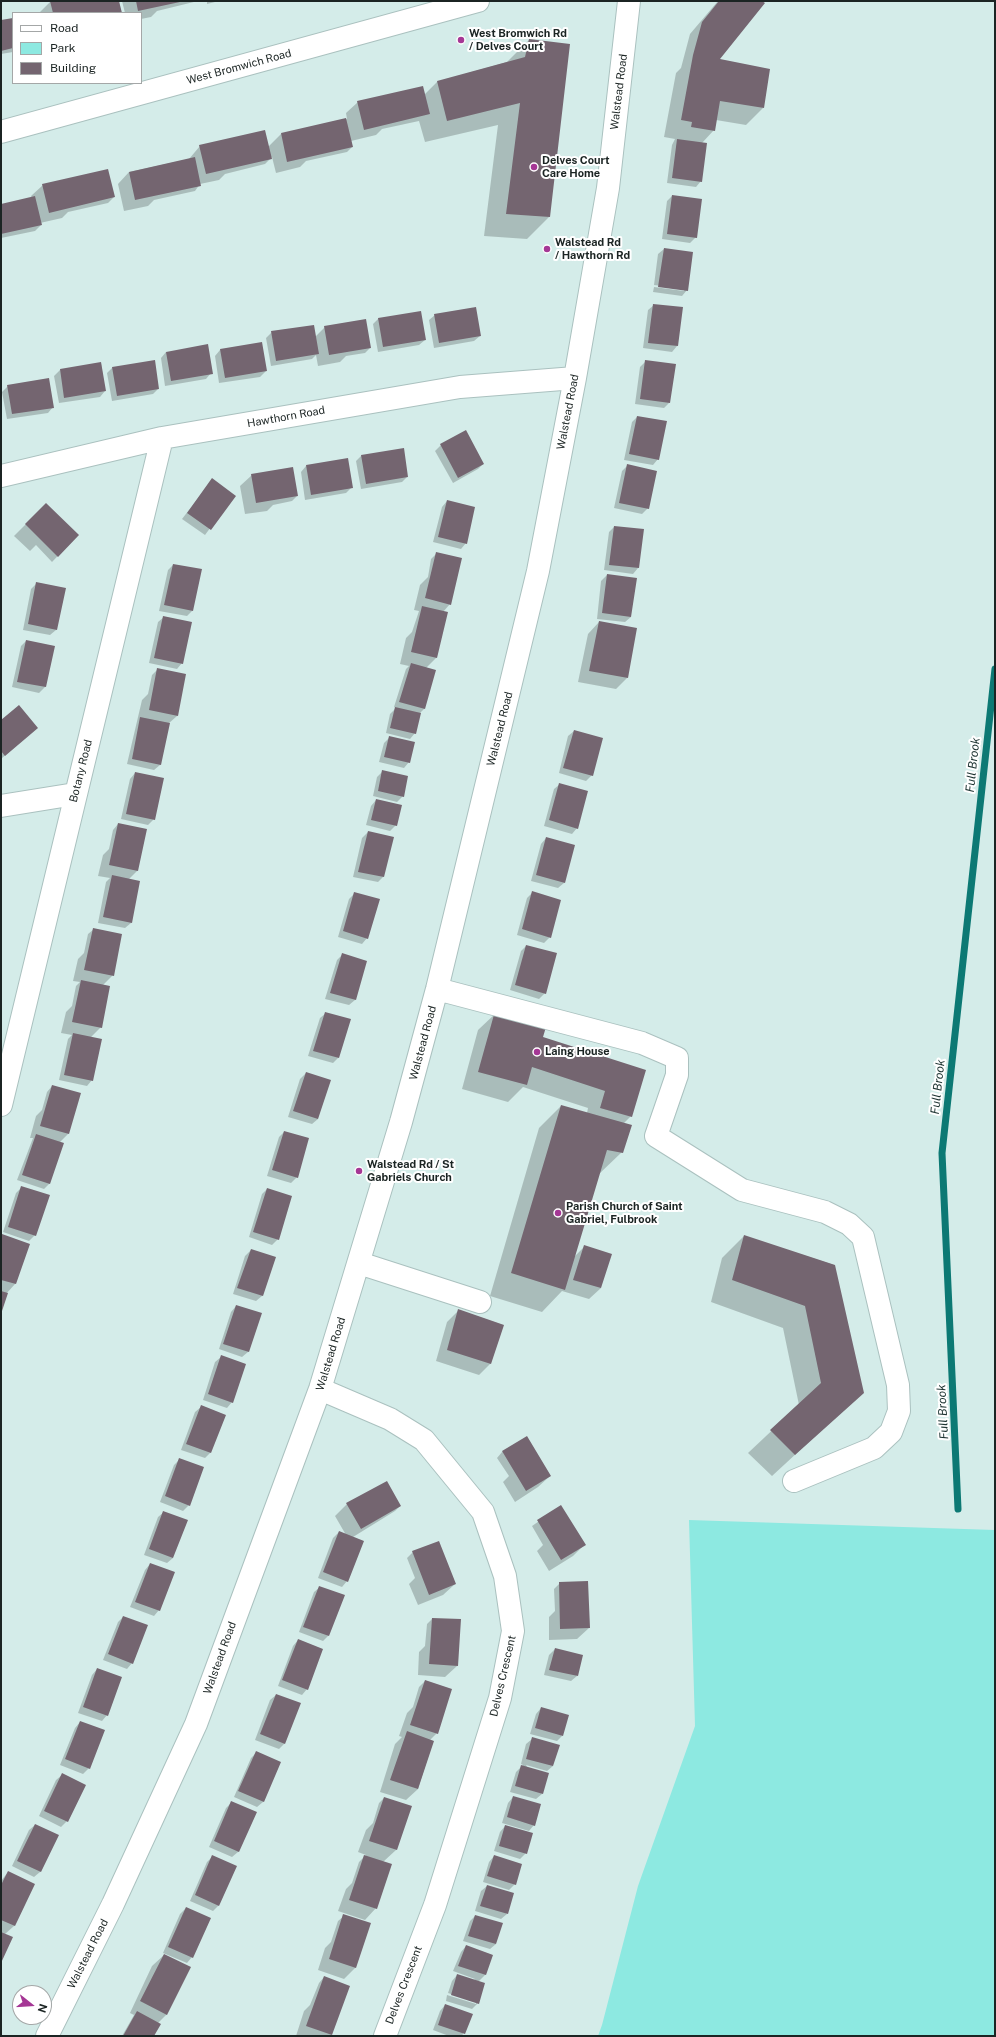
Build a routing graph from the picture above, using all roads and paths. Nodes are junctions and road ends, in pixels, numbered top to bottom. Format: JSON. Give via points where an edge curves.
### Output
{"nodes":[{"id":1,"x":478,"y":1,"type":"edge"},
{"id":2,"x":630,"y":1,"type":"edge"},
{"id":3,"x":1,"y":132,"type":"edge"},
{"id":4,"x":575,"y":378,"type":"junction"},
{"id":5,"x":162,"y":438,"type":"junction"},
{"id":6,"x":1,"y":476,"type":"edge"},
{"id":7,"x":75,"y":794,"type":"junction"},
{"id":8,"x":1,"y":806,"type":"edge"},
{"id":9,"x":437,"y":989,"type":"junction"},
{"id":10,"x":1,"y":1104,"type":"edge"},
{"id":11,"x":359,"y":1263,"type":"junction"},
{"id":12,"x":480,"y":1302,"type":"dead end"},
{"id":13,"x":320,"y":1388,"type":"junction"},
{"id":14,"x":794,"y":1481,"type":"dead end"},
{"id":15,"x":47,"y":2036,"type":"edge"},
{"id":16,"x":385,"y":2036,"type":"edge"}],
"edges":[{"from":1,"to":3,"type":"street","name":"West Bromwich Road"},
{"from":2,"to":4,"type":"street","name":"Walstead Road","via":[[608,188]]},
{"from":4,"to":5,"type":"street","name":"Hawthorn Road","via":[[460,387]]},
{"from":4,"to":9,"type":"street","name":"Walstead Road","via":[[538,572]]},
{"from":5,"to":6,"type":"street","name":"Hawthorn Road"},
{"from":5,"to":7,"type":"street","name":"Botany Road"},
{"from":7,"to":8,"type":"street"},
{"from":7,"to":10,"type":"street","name":"Botany Road"},
{"from":9,"to":11,"type":"street","name":"Walstead Road","via":[[402,1122]]},
{"from":9,"to":14,"type":"street","via":[[642,1043],[677,1058],[676,1075],[656,1136],[742,1190],[825,1212],[849,1224],[863,1237],[898,1386],[899,1411],[891,1432],[874,1448]]},
{"from":11,"to":12,"type":"street"},
{"from":11,"to":13,"type":"street","name":"Walstead Road"},
{"from":13,"to":15,"type":"street","name":"Walstead Road","via":[[196,1724],[113,1904]]},
{"from":13,"to":16,"type":"street","name":"Delves Crescent","via":[[390,1419],[424,1440],[483,1512],[505,1576],[513,1631],[500,1698],[435,1905]]}]}
